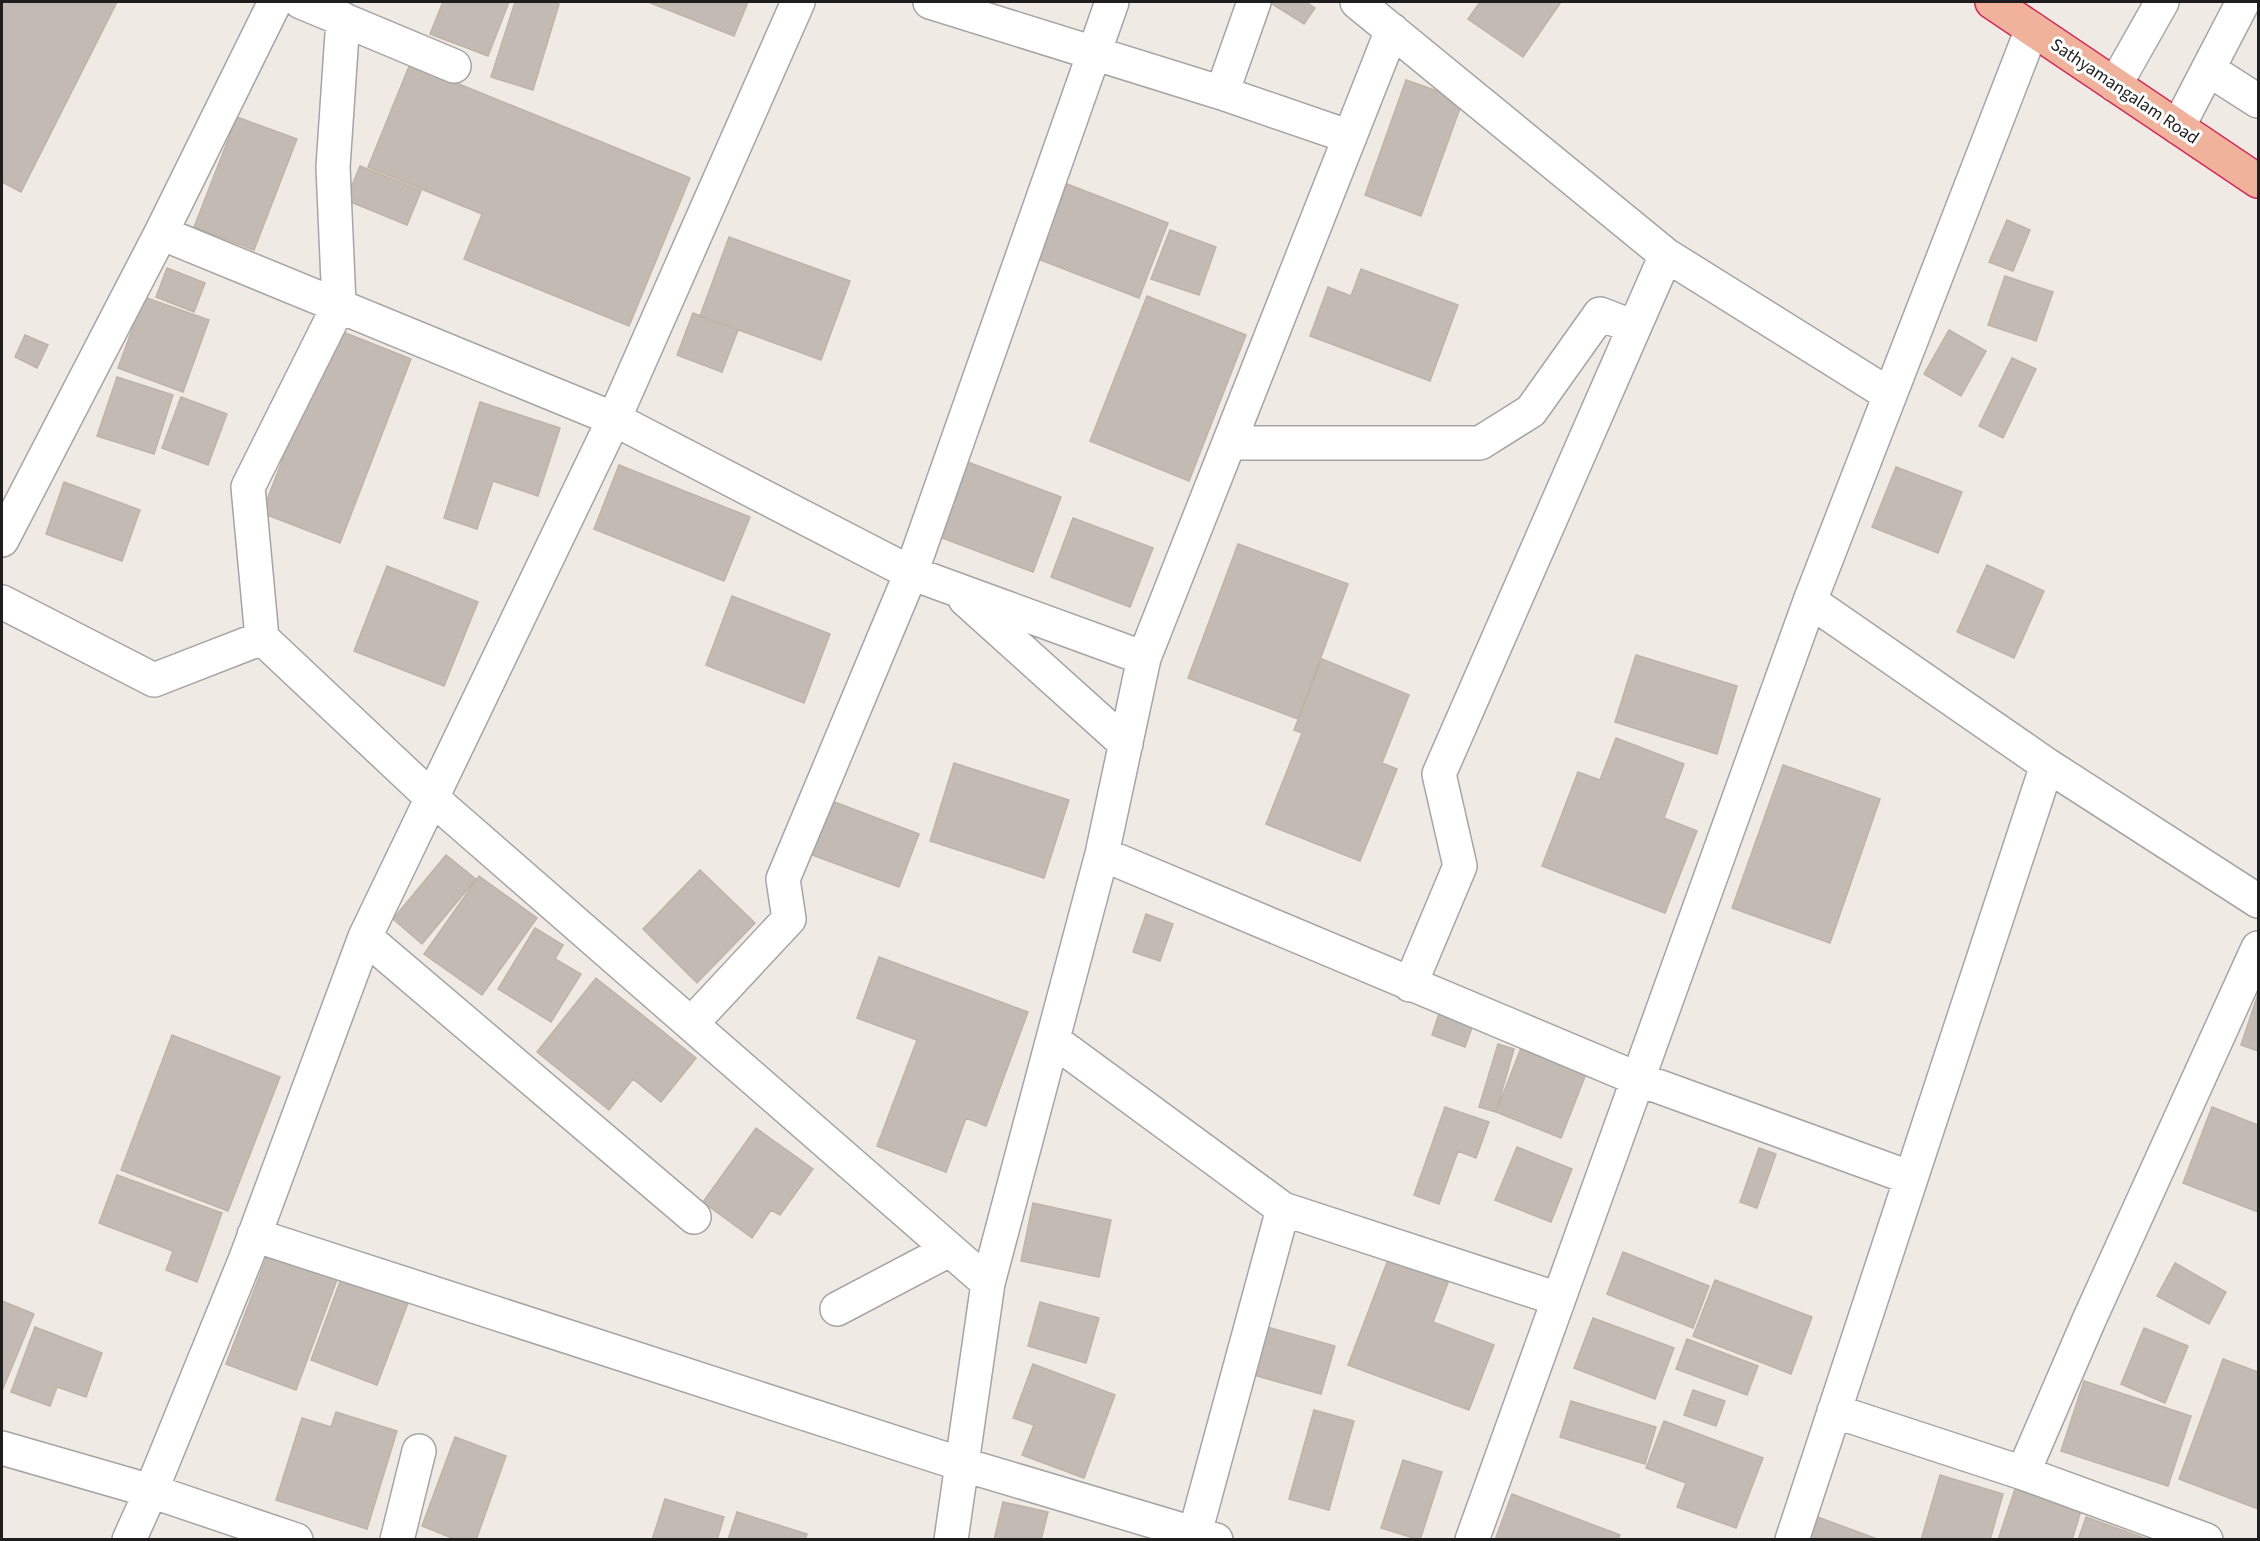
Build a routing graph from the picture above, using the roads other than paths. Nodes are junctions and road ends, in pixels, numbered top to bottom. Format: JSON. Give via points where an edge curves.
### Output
{"nodes":[{"id":1,"x":275,"y":2,"type":"edge"},
{"id":2,"x":301,"y":2,"type":"edge"},
{"id":3,"x":798,"y":2,"type":"edge"},
{"id":4,"x":930,"y":2,"type":"edge"},
{"id":5,"x":1112,"y":2,"type":"edge"},
{"id":6,"x":1254,"y":2,"type":"edge"},
{"id":7,"x":1357,"y":2,"type":"edge"},
{"id":8,"x":1992,"y":2,"type":"edge"},
{"id":9,"x":2162,"y":2,"type":"edge"},
{"id":10,"x":2243,"y":2,"type":"edge"},
{"id":11,"x":343,"y":19,"type":"junction"},
{"id":12,"x":2032,"y":29,"type":"junction"},
{"id":13,"x":1392,"y":30,"type":"junction"},
{"id":14,"x":1094,"y":52,"type":"junction"},
{"id":15,"x":454,"y":66,"type":"dead end"},
{"id":16,"x":2208,"y":69,"type":"junction"},
{"id":17,"x":2115,"y":85,"type":"junction"},
{"id":18,"x":1222,"y":93,"type":"junction"},
{"id":19,"x":2259,"y":101,"type":"edge"},
{"id":20,"x":2178,"y":127,"type":"junction"},
{"id":21,"x":1350,"y":137,"type":"junction"},
{"id":22,"x":2259,"y":181,"type":"edge"},
{"id":23,"x":161,"y":233,"type":"junction"},
{"id":24,"x":1666,"y":255,"type":"junction"},
{"id":25,"x":339,"y":305,"type":"junction"},
{"id":26,"x":1634,"y":327,"type":"junction"},
{"id":27,"x":1890,"y":395,"type":"junction"},
{"id":28,"x":614,"y":420,"type":"junction"},
{"id":29,"x":1229,"y":443,"type":"junction"},
{"id":30,"x":2,"y":540,"type":"edge"},
{"id":31,"x":911,"y":573,"type":"junction"},
{"id":32,"x":952,"y":588,"type":"junction"},
{"id":33,"x":1810,"y":601,"type":"junction"},
{"id":34,"x":2,"y":602,"type":"edge"},
{"id":35,"x":262,"y":638,"type":"junction"},
{"id":36,"x":1144,"y":658,"type":"junction"},
{"id":37,"x":1126,"y":744,"type":"junction"},
{"id":38,"x":2047,"y":765,"type":"junction"},
{"id":39,"x":433,"y":799,"type":"junction"},
{"id":40,"x":1102,"y":854,"type":"junction"},
{"id":41,"x":2259,"y":901,"type":"edge"},
{"id":42,"x":365,"y":937,"type":"junction"},
{"id":43,"x":2259,"y":948,"type":"edge"},
{"id":44,"x":1410,"y":985,"type":"junction"},
{"id":45,"x":691,"y":1024,"type":"junction"},
{"id":46,"x":1053,"y":1040,"type":"junction"},
{"id":47,"x":1638,"y":1079,"type":"junction"},
{"id":48,"x":1911,"y":1178,"type":"junction"},
{"id":49,"x":1283,"y":1209,"type":"junction"},
{"id":50,"x":694,"y":1217,"type":"dead end"},
{"id":51,"x":254,"y":1235,"type":"junction"},
{"id":52,"x":949,"y":1250,"type":"junction"},
{"id":53,"x":988,"y":1283,"type":"junction"},
{"id":54,"x":1558,"y":1299,"type":"junction"},
{"id":55,"x":837,"y":1309,"type":"dead end"},
{"id":56,"x":1834,"y":1410,"type":"junction"},
{"id":57,"x":2,"y":1448,"type":"edge"},
{"id":58,"x":419,"y":1451,"type":"dead end"},
{"id":59,"x":961,"y":1464,"type":"junction"},
{"id":60,"x":2023,"y":1473,"type":"junction"},
{"id":61,"x":151,"y":1491,"type":"junction"},
{"id":62,"x":1205,"y":1536,"type":"edge"},
{"id":63,"x":129,"y":1539,"type":"edge"},
{"id":64,"x":296,"y":1539,"type":"edge"},
{"id":65,"x":397,"y":1539,"type":"edge"},
{"id":66,"x":951,"y":1539,"type":"edge"},
{"id":67,"x":1472,"y":1539,"type":"edge"},
{"id":68,"x":1792,"y":1539,"type":"edge"},
{"id":69,"x":2206,"y":1539,"type":"edge"}],
"edges":[{"from":1,"to":23,"type":"street"},
{"from":2,"to":11,"type":"street"},
{"from":3,"to":28,"type":"street"},
{"from":4,"to":14,"type":"street"},
{"from":5,"to":14,"type":"street"},
{"from":6,"to":18,"type":"street"},
{"from":7,"to":13,"type":"street"},
{"from":8,"to":12,"type":"highway","name":"Sathyamangalam Road"},
{"from":9,"to":17,"type":"street"},
{"from":10,"to":16,"type":"street"},
{"from":11,"to":15,"type":"street"},
{"from":11,"to":25,"type":"street","via":[[333,168]]},
{"from":12,"to":17,"type":"highway","name":"Sathyamangalam Road"},
{"from":12,"to":27,"type":"street"},
{"from":13,"to":21,"type":"street"},
{"from":13,"to":24,"type":"street"},
{"from":14,"to":18,"type":"street"},
{"from":14,"to":31,"type":"street"},
{"from":16,"to":19,"type":"street"},
{"from":16,"to":20,"type":"street"},
{"from":17,"to":20,"type":"highway","name":"Sathyamangalam Road"},
{"from":18,"to":21,"type":"street"},
{"from":20,"to":22,"type":"highway","name":"Sathyamangalam Road"},
{"from":21,"to":29,"type":"street"},
{"from":23,"to":25,"type":"street"},
{"from":23,"to":30,"type":"street"},
{"from":24,"to":26,"type":"street"},
{"from":24,"to":27,"type":"street"},
{"from":25,"to":28,"type":"street"},
{"from":25,"to":35,"type":"street","via":[[248,488]]},
{"from":26,"to":29,"type":"street","via":[[1600,314],[1531,411],[1480,443]]},
{"from":26,"to":44,"type":"street","via":[[1438,774],[1460,866]]},
{"from":27,"to":33,"type":"street"},
{"from":28,"to":31,"type":"street"},
{"from":28,"to":39,"type":"street"},
{"from":29,"to":36,"type":"street"},
{"from":31,"to":32,"type":"street"},
{"from":31,"to":45,"type":"street","via":[[783,879],[789,919]]},
{"from":32,"to":36,"type":"street"},
{"from":32,"to":37,"type":"street"},
{"from":33,"to":38,"type":"street"},
{"from":33,"to":47,"type":"street"},
{"from":34,"to":35,"type":"street","via":[[154,680]]},
{"from":35,"to":39,"type":"street"},
{"from":36,"to":37,"type":"street"},
{"from":37,"to":40,"type":"street"},
{"from":38,"to":41,"type":"street"},
{"from":38,"to":48,"type":"street"},
{"from":39,"to":42,"type":"street"},
{"from":39,"to":45,"type":"street"},
{"from":40,"to":44,"type":"street"},
{"from":40,"to":46,"type":"street"},
{"from":42,"to":50,"type":"street"},
{"from":42,"to":51,"type":"street"},
{"from":43,"to":60,"type":"street"},
{"from":44,"to":47,"type":"street"},
{"from":45,"to":52,"type":"street"},
{"from":46,"to":49,"type":"street"},
{"from":46,"to":53,"type":"street"},
{"from":47,"to":48,"type":"street"},
{"from":47,"to":54,"type":"street"},
{"from":48,"to":56,"type":"street"},
{"from":49,"to":54,"type":"street"},
{"from":49,"to":62,"type":"street"},
{"from":51,"to":59,"type":"street"},
{"from":51,"to":61,"type":"street"},
{"from":52,"to":53,"type":"street"},
{"from":52,"to":55,"type":"street"},
{"from":53,"to":59,"type":"street"},
{"from":54,"to":67,"type":"street"},
{"from":56,"to":60,"type":"street"},
{"from":56,"to":68,"type":"street"},
{"from":57,"to":61,"type":"street"},
{"from":58,"to":65,"type":"street"},
{"from":59,"to":62,"type":"street"},
{"from":59,"to":66,"type":"street"},
{"from":60,"to":69,"type":"street"},
{"from":61,"to":63,"type":"street"},
{"from":61,"to":64,"type":"street"}]}
